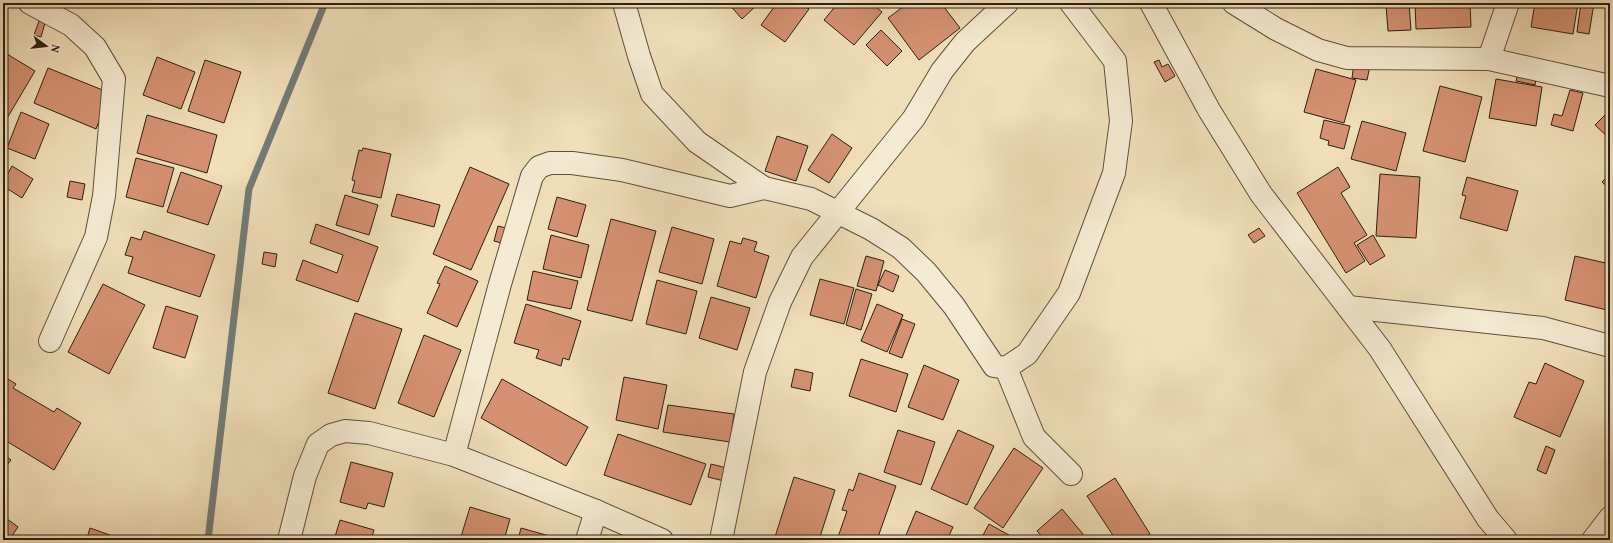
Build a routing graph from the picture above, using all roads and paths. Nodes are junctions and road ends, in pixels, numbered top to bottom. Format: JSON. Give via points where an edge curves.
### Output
{"nodes":[{"id":1,"x":30,"y":3,"type":"edge"},
{"id":2,"x":624,"y":3,"type":"edge"},
{"id":3,"x":1007,"y":3,"type":"edge"},
{"id":4,"x":1071,"y":3,"type":"edge"},
{"id":5,"x":1234,"y":3,"type":"edge"},
{"id":6,"x":1508,"y":3,"type":"edge"},
{"id":7,"x":1154,"y":4,"type":"edge"},
{"id":8,"x":1489,"y":59,"type":"junction"},
{"id":9,"x":1610,"y":86,"type":"edge"},
{"id":10,"x":764,"y":188,"type":"junction"},
{"id":11,"x":838,"y":211,"type":"junction"},
{"id":12,"x":1348,"y":307,"type":"junction"},
{"id":13,"x":50,"y":341,"type":"dead end"},
{"id":14,"x":1610,"y":346,"type":"edge"},
{"id":15,"x":1006,"y":368,"type":"junction"},
{"id":16,"x":454,"y":455,"type":"junction"},
{"id":17,"x":1071,"y":474,"type":"dead end"},
{"id":18,"x":596,"y":512,"type":"junction"},
{"id":19,"x":1610,"y":518,"type":"edge"},
{"id":20,"x":289,"y":540,"type":"edge"},
{"id":21,"x":587,"y":540,"type":"edge"},
{"id":22,"x":662,"y":540,"type":"edge"},
{"id":23,"x":721,"y":540,"type":"edge"},
{"id":24,"x":1506,"y":540,"type":"edge"},
{"id":25,"x":1593,"y":540,"type":"edge"}],
"edges":[{"from":1,"to":13,"type":"street","via":[[71,25],[95,47],[114,79],[104,196],[96,237]]},
{"from":2,"to":10,"type":"street","via":[[652,94],[697,142]]},
{"from":3,"to":11,"type":"street","via":[[965,42],[942,71],[914,118]]},
{"from":4,"to":15,"type":"street","via":[[1115,61],[1121,121],[1114,173],[1068,293],[1027,354]]},
{"from":5,"to":8,"type":"street","via":[[1276,29],[1318,50],[1347,58]]},
{"from":6,"to":8,"type":"street"},
{"from":7,"to":12,"type":"street","via":[[1209,110],[1261,194]]},
{"from":8,"to":9,"type":"street"},
{"from":10,"to":11,"type":"street","via":[[811,198]]},
{"from":10,"to":16,"type":"street","via":[[730,196],[622,170],[572,163],[550,163],[539,167],[532,176],[500,284]]},
{"from":11,"to":15,"type":"street","via":[[901,248],[926,272],[954,306],[994,366]]},
{"from":11,"to":23,"type":"street","via":[[802,257],[780,302],[755,372]]},
{"from":12,"to":14,"type":"street","via":[[1543,328]]},
{"from":12,"to":24,"type":"street","via":[[1380,349],[1488,518]]},
{"from":15,"to":17,"type":"street","via":[[1034,437]]},
{"from":16,"to":18,"type":"street"},
{"from":16,"to":20,"type":"street","via":[[370,433],[345,431],[331,435],[318,444],[305,476]]},
{"from":18,"to":21,"type":"street"},
{"from":18,"to":22,"type":"street"},
{"from":19,"to":25,"type":"street"}]}
